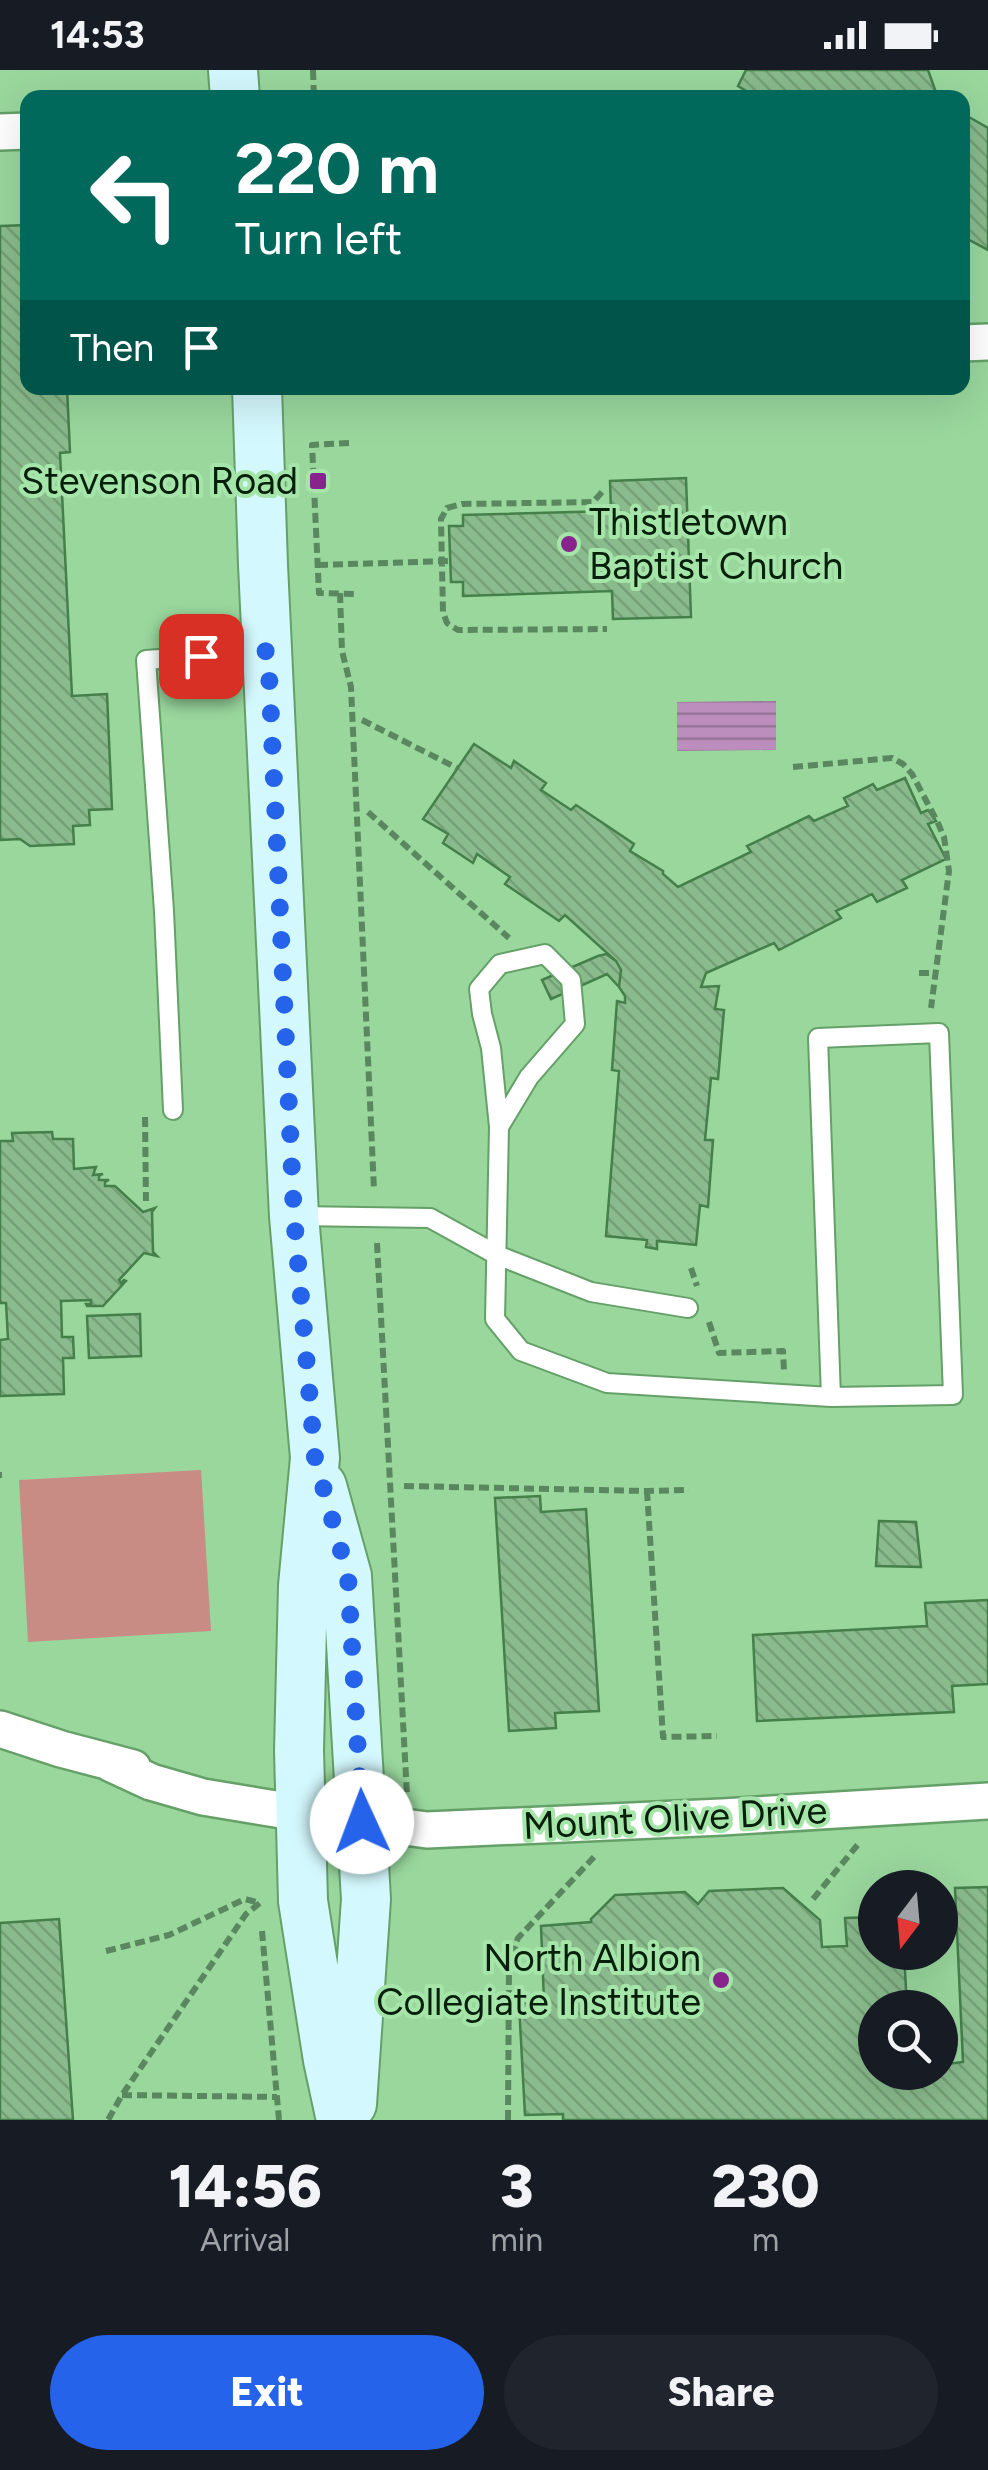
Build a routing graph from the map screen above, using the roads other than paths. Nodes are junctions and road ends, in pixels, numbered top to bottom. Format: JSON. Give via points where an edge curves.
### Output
{"nodes":[{"id":1,"x":257,"y":395,"type":"edge"},
{"id":2,"x":268,"y":651,"type":"junction"},
{"id":3,"x":172,"y":1110,"type":"dead end"},
{"id":4,"x":500,"y":1127,"type":"junction"},
{"id":5,"x":294,"y":1216,"type":"junction"},
{"id":6,"x":497,"y":1255,"type":"junction"},
{"id":7,"x":695,"y":1305,"type":"road end"},
{"id":8,"x":831,"y":1397,"type":"junction"},
{"id":9,"x":315,"y":1458,"type":"junction"},
{"id":10,"x":0,"y":1729,"type":"edge"},
{"id":11,"x":988,"y":1801,"type":"edge"},
{"id":12,"x":300,"y":1814,"type":"junction"},
{"id":13,"x":362,"y":1822,"type":"junction"},
{"id":14,"x":341,"y":2120,"type":"edge"},
{"id":15,"x":351,"y":2120,"type":"edge"}],
"edges":[{"from":1,"to":2,"type":"main road"},
{"from":2,"to":3,"type":"lane","via":[[146,660]]},
{"from":2,"to":5,"type":"main road"},
{"from":4,"to":4,"type":"lane","via":[[529,1077],[576,1024],[571,980],[545,954],[500,964],[478,988]]},
{"from":4,"to":6,"type":"lane"},
{"from":5,"to":6,"type":"lane","via":[[430,1218]]},
{"from":5,"to":9,"type":"main road"},
{"from":6,"to":7,"type":"lane","via":[[592,1292]]},
{"from":6,"to":8,"type":"lane","via":[[496,1319],[520,1351],[607,1383]]},
{"from":8,"to":8,"type":"lane","via":[[818,1038],[939,1032],[952,1395]]},
{"from":9,"to":12,"type":"main road","via":[[303,1586]]},
{"from":9,"to":13,"type":"main road","via":[[348,1576]]},
{"from":10,"to":12,"type":"street","name":"Mount Olive Drive"},
{"from":11,"to":13,"type":"street","name":"Mount Olive Drive","via":[[456,1830]]},
{"from":12,"to":13,"type":"street","name":"Mount Olive Drive"},
{"from":12,"to":14,"type":"main road","via":[[304,1901]]},
{"from":13,"to":15,"type":"main road","via":[[366,1899]]}]}
